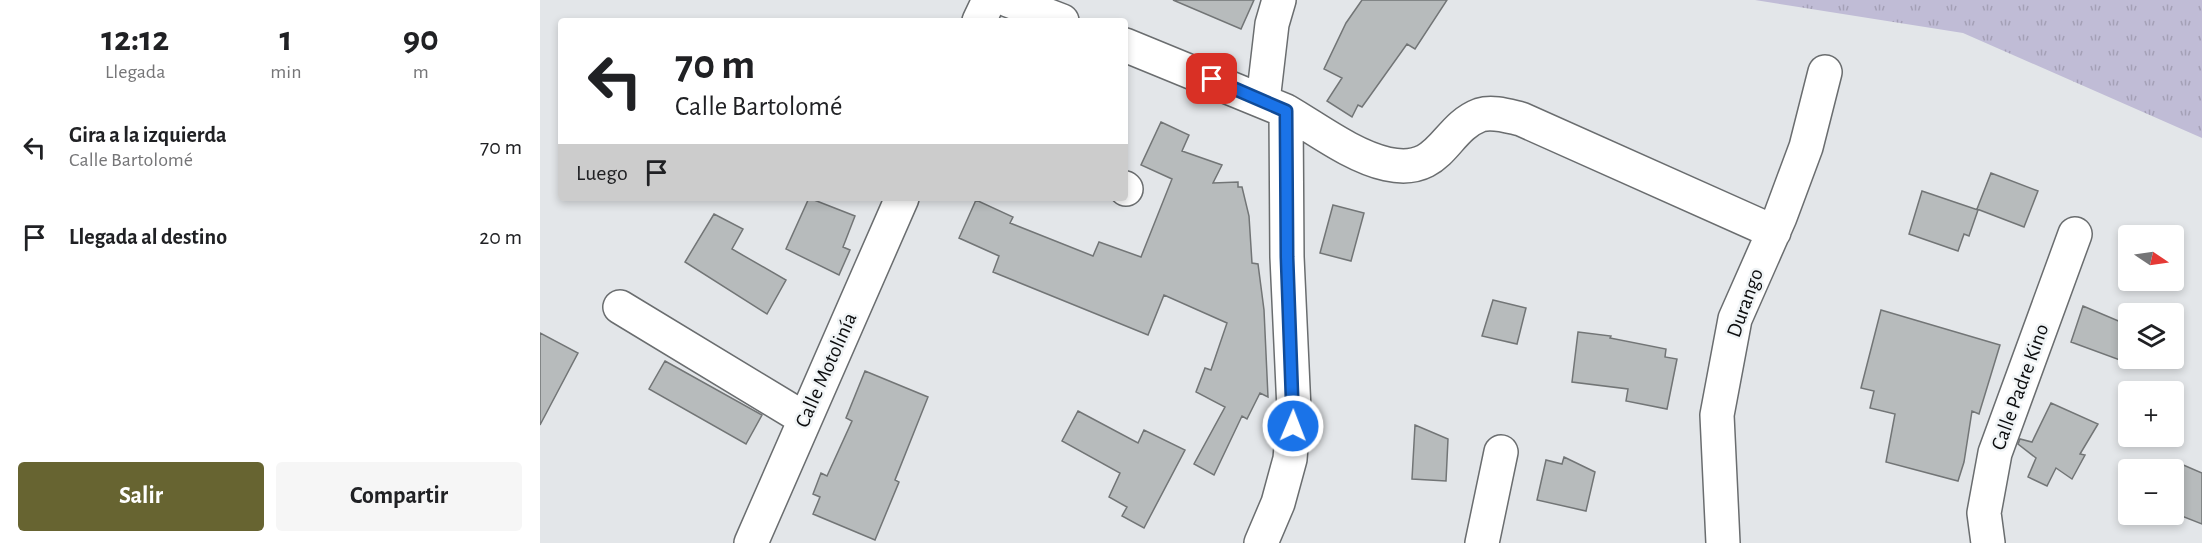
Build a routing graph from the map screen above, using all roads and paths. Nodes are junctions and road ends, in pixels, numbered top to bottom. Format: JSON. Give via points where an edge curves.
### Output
{"nodes":[{"id":1,"x":988,"y":0,"type":"edge"},
{"id":2,"x":1008,"y":0,"type":"edge"},
{"id":3,"x":1279,"y":0,"type":"edge"},
{"id":4,"x":980,"y":18,"type":"edge"},
{"id":5,"x":1054,"y":18,"type":"edge"},
{"id":6,"x":1128,"y":46,"type":"edge"},
{"id":7,"x":1825,"y":72,"type":"dead end"},
{"id":8,"x":1274,"y":106,"type":"junction"},
{"id":9,"x":901,"y":201,"type":"edge"},
{"id":10,"x":1773,"y":232,"type":"junction"},
{"id":11,"x":2075,"y":234,"type":"dead end"},
{"id":12,"x":620,"y":307,"type":"dead end"},
{"id":13,"x":805,"y":419,"type":"junction"},
{"id":14,"x":1501,"y":452,"type":"dead end"},
{"id":15,"x":751,"y":543,"type":"edge"},
{"id":16,"x":1261,"y":543,"type":"edge"},
{"id":17,"x":1482,"y":543,"type":"edge"},
{"id":18,"x":1723,"y":543,"type":"edge"},
{"id":19,"x":1988,"y":543,"type":"edge"}],
"edges":[{"from":1,"to":4,"type":"street"},
{"from":2,"to":5,"type":"street"},
{"from":3,"to":8,"type":"street","via":[[1272,24]]},
{"from":6,"to":8,"type":"street"},
{"from":7,"to":10,"type":"street","name":"Durango","via":[[1806,147]]},
{"from":8,"to":10,"type":"street","via":[[1363,155],[1400,165],[1431,159],[1481,115],[1521,119]]},
{"from":8,"to":16,"type":"street","via":[[1287,257],[1294,410],[1290,459],[1278,503]]},
{"from":9,"to":13,"type":"street","name":"Calle Motolinía"},
{"from":10,"to":18,"type":"street","name":"Durango","via":[[1735,319],[1717,415]]},
{"from":11,"to":19,"type":"street","name":"Calle Padre Kino","via":[[1995,453],[1984,513]]},
{"from":12,"to":13,"type":"street"},
{"from":13,"to":15,"type":"street","name":"Calle Motolinía"},
{"from":14,"to":17,"type":"street"}]}
